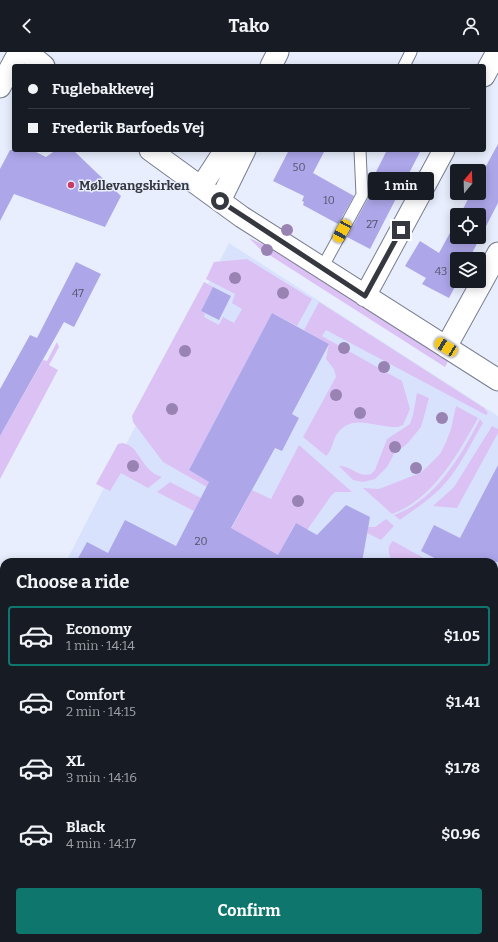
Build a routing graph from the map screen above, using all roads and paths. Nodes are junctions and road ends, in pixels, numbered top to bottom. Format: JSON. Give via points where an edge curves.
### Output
{"nodes":[{"id":1,"x":20,"y":52,"type":"edge"},
{"id":2,"x":27,"y":52,"type":"edge"},
{"id":3,"x":278,"y":52,"type":"edge"},
{"id":4,"x":294,"y":52,"type":"edge"},
{"id":5,"x":411,"y":52,"type":"edge"},
{"id":6,"x":497,"y":52,"type":"edge"},
{"id":7,"x":13,"y":64,"type":"edge"},
{"id":8,"x":42,"y":64,"type":"edge"},
{"id":9,"x":272,"y":64,"type":"edge"},
{"id":10,"x":288,"y":64,"type":"edge"},
{"id":11,"x":405,"y":64,"type":"edge"},
{"id":12,"x":12,"y":66,"type":"edge"},
{"id":13,"x":486,"y":72,"type":"edge"},
{"id":14,"x":0,"y":87,"type":"edge"},
{"id":15,"x":153,"y":152,"type":"edge"},
{"id":16,"x":224,"y":152,"type":"edge"},
{"id":17,"x":244,"y":152,"type":"edge"},
{"id":18,"x":360,"y":152,"type":"edge"},
{"id":19,"x":443,"y":152,"type":"edge"},
{"id":20,"x":201,"y":187,"type":"junction"},
{"id":21,"x":220,"y":201,"type":"junction"},
{"id":22,"x":498,"y":253,"type":"edge"},
{"id":23,"x":322,"y":268,"type":"junction"},
{"id":24,"x":365,"y":296,"type":"junction"},
{"id":25,"x":446,"y":347,"type":"junction"},
{"id":26,"x":498,"y":380,"type":"edge"}],
"edges":[{"from":1,"to":7,"type":"street"},
{"from":2,"to":8,"type":"street"},
{"from":3,"to":9,"type":"street"},
{"from":4,"to":10,"type":"street"},
{"from":5,"to":11,"type":"lane"},
{"from":6,"to":13,"type":"street"},
{"from":12,"to":14,"type":"street"},
{"from":15,"to":20,"type":"street"},
{"from":16,"to":20,"type":"street"},
{"from":17,"to":21,"type":"street"},
{"from":18,"to":23,"type":"lane","via":[[362,195]]},
{"from":19,"to":24,"type":"street"},
{"from":20,"to":21,"type":"street"},
{"from":21,"to":23,"type":"street"},
{"from":22,"to":25,"type":"street"},
{"from":23,"to":24,"type":"street"},
{"from":24,"to":25,"type":"street"},
{"from":25,"to":26,"type":"street"}]}
